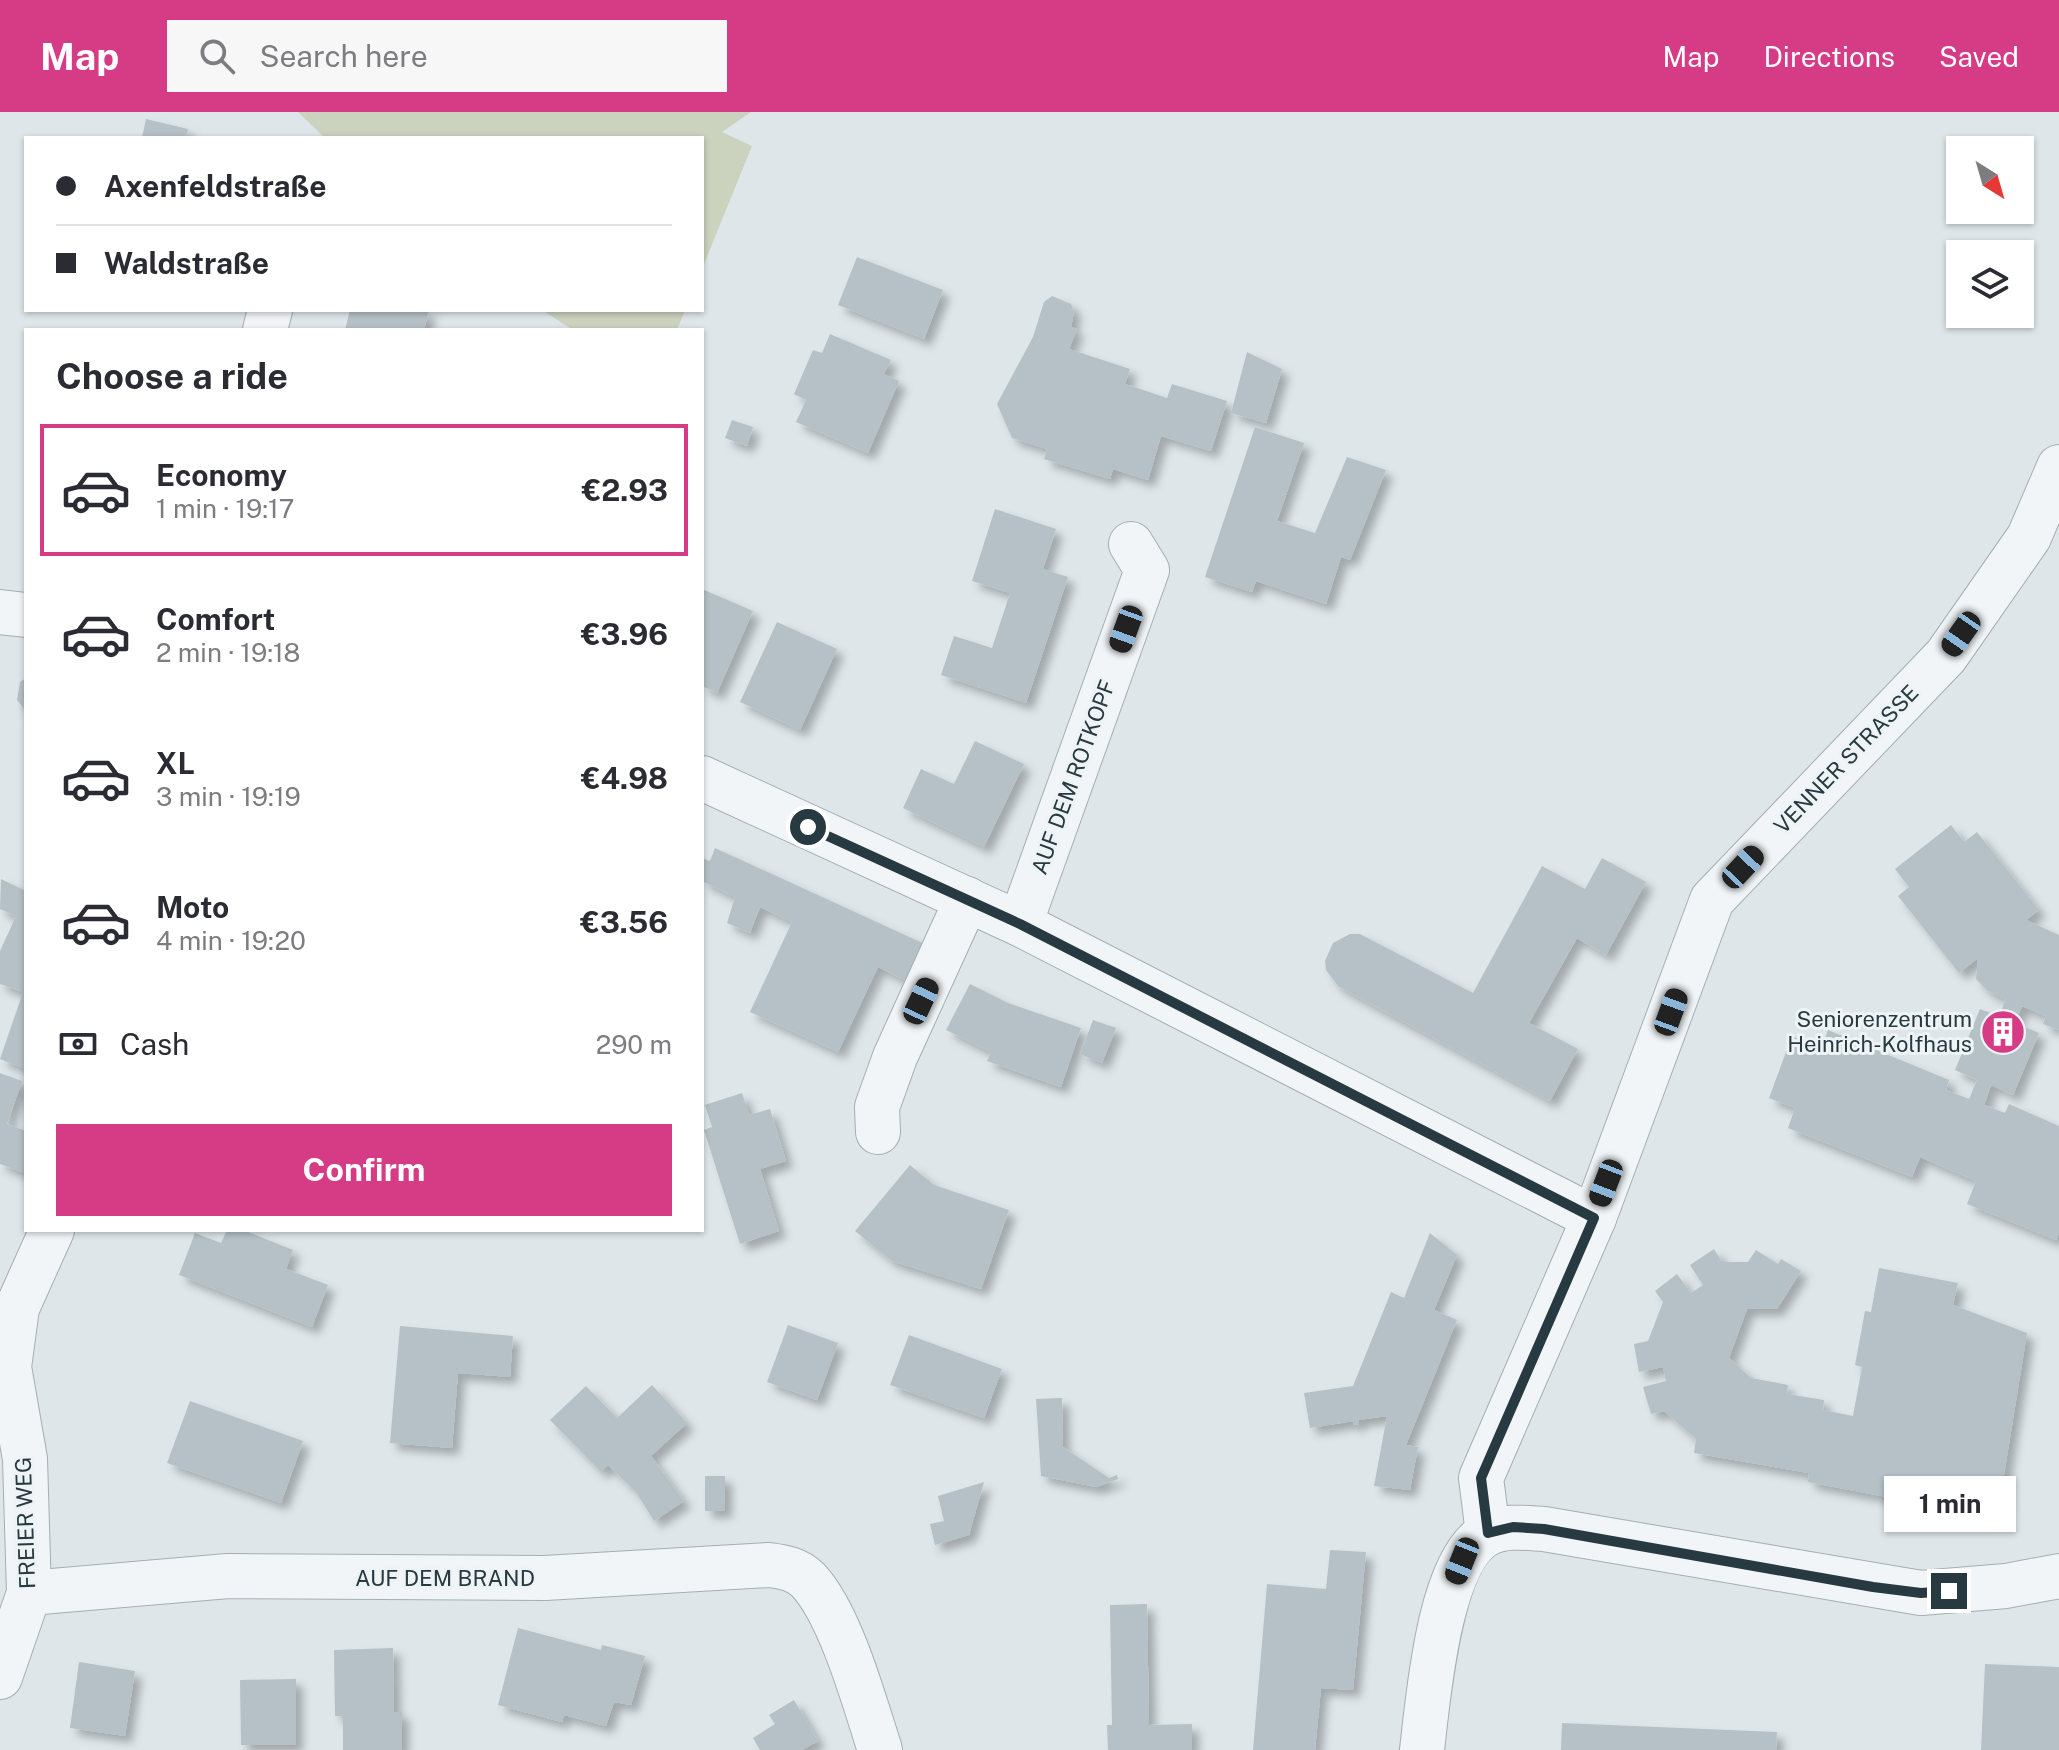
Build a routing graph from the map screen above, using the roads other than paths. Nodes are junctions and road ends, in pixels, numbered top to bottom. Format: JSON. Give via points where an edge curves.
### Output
{"nodes":[{"id":1,"x":2059,"y":467,"type":"edge"},
{"id":2,"x":1131,"y":544,"type":"dead end"},
{"id":3,"x":2044,"y":546,"type":"edge"},
{"id":4,"x":0,"y":612,"type":"edge"},
{"id":5,"x":24,"y":615,"type":"edge"},
{"id":6,"x":704,"y":779,"type":"edge"},
{"id":7,"x":967,"y":899,"type":"junction"},
{"id":8,"x":1020,"y":924,"type":"junction"},
{"id":9,"x":878,"y":1132,"type":"dead end"},
{"id":10,"x":1594,"y":1218,"type":"junction"},
{"id":11,"x":51,"y":1232,"type":"edge"},
{"id":12,"x":1488,"y":1533,"type":"junction"},
{"id":13,"x":2059,"y":1576,"type":"edge"},
{"id":14,"x":29,"y":1593,"type":"junction"},
{"id":15,"x":0,"y":1677,"type":"edge"},
{"id":16,"x":880,"y":1750,"type":"edge"},
{"id":17,"x":1422,"y":1750,"type":"edge"}],
"edges":[{"from":1,"to":3,"type":"street","name":"VENNER STRASSE"},
{"from":2,"to":8,"type":"street","name":"AUF DEM ROTKOPF","via":[[1147,570]]},
{"from":3,"to":10,"type":"street","name":"VENNER STRASSE","via":[[1712,900]]},
{"from":4,"to":5,"type":"street"},
{"from":6,"to":7,"type":"street"},
{"from":7,"to":8,"type":"street"},
{"from":7,"to":9,"type":"street","via":[[895,1057],[877,1107]]},
{"from":8,"to":10,"type":"street"},
{"from":10,"to":12,"type":"street","name":"VENNER STRASSE","via":[[1481,1478]]},
{"from":11,"to":14,"type":"street","name":"FREIER WEG","via":[[17,1308],[9,1367],[25,1459]]},
{"from":12,"to":13,"type":"street","via":[[1513,1527],[1544,1529],[1921,1593]]},
{"from":12,"to":17,"type":"street","via":[[1462,1561],[1447,1598]]},
{"from":14,"to":15,"type":"street","name":"FREIER WEG"},
{"from":14,"to":16,"type":"street","name":"AUF DEM BRAND","via":[[228,1576],[545,1578],[792,1568],[809,1580],[833,1622]]}]}
